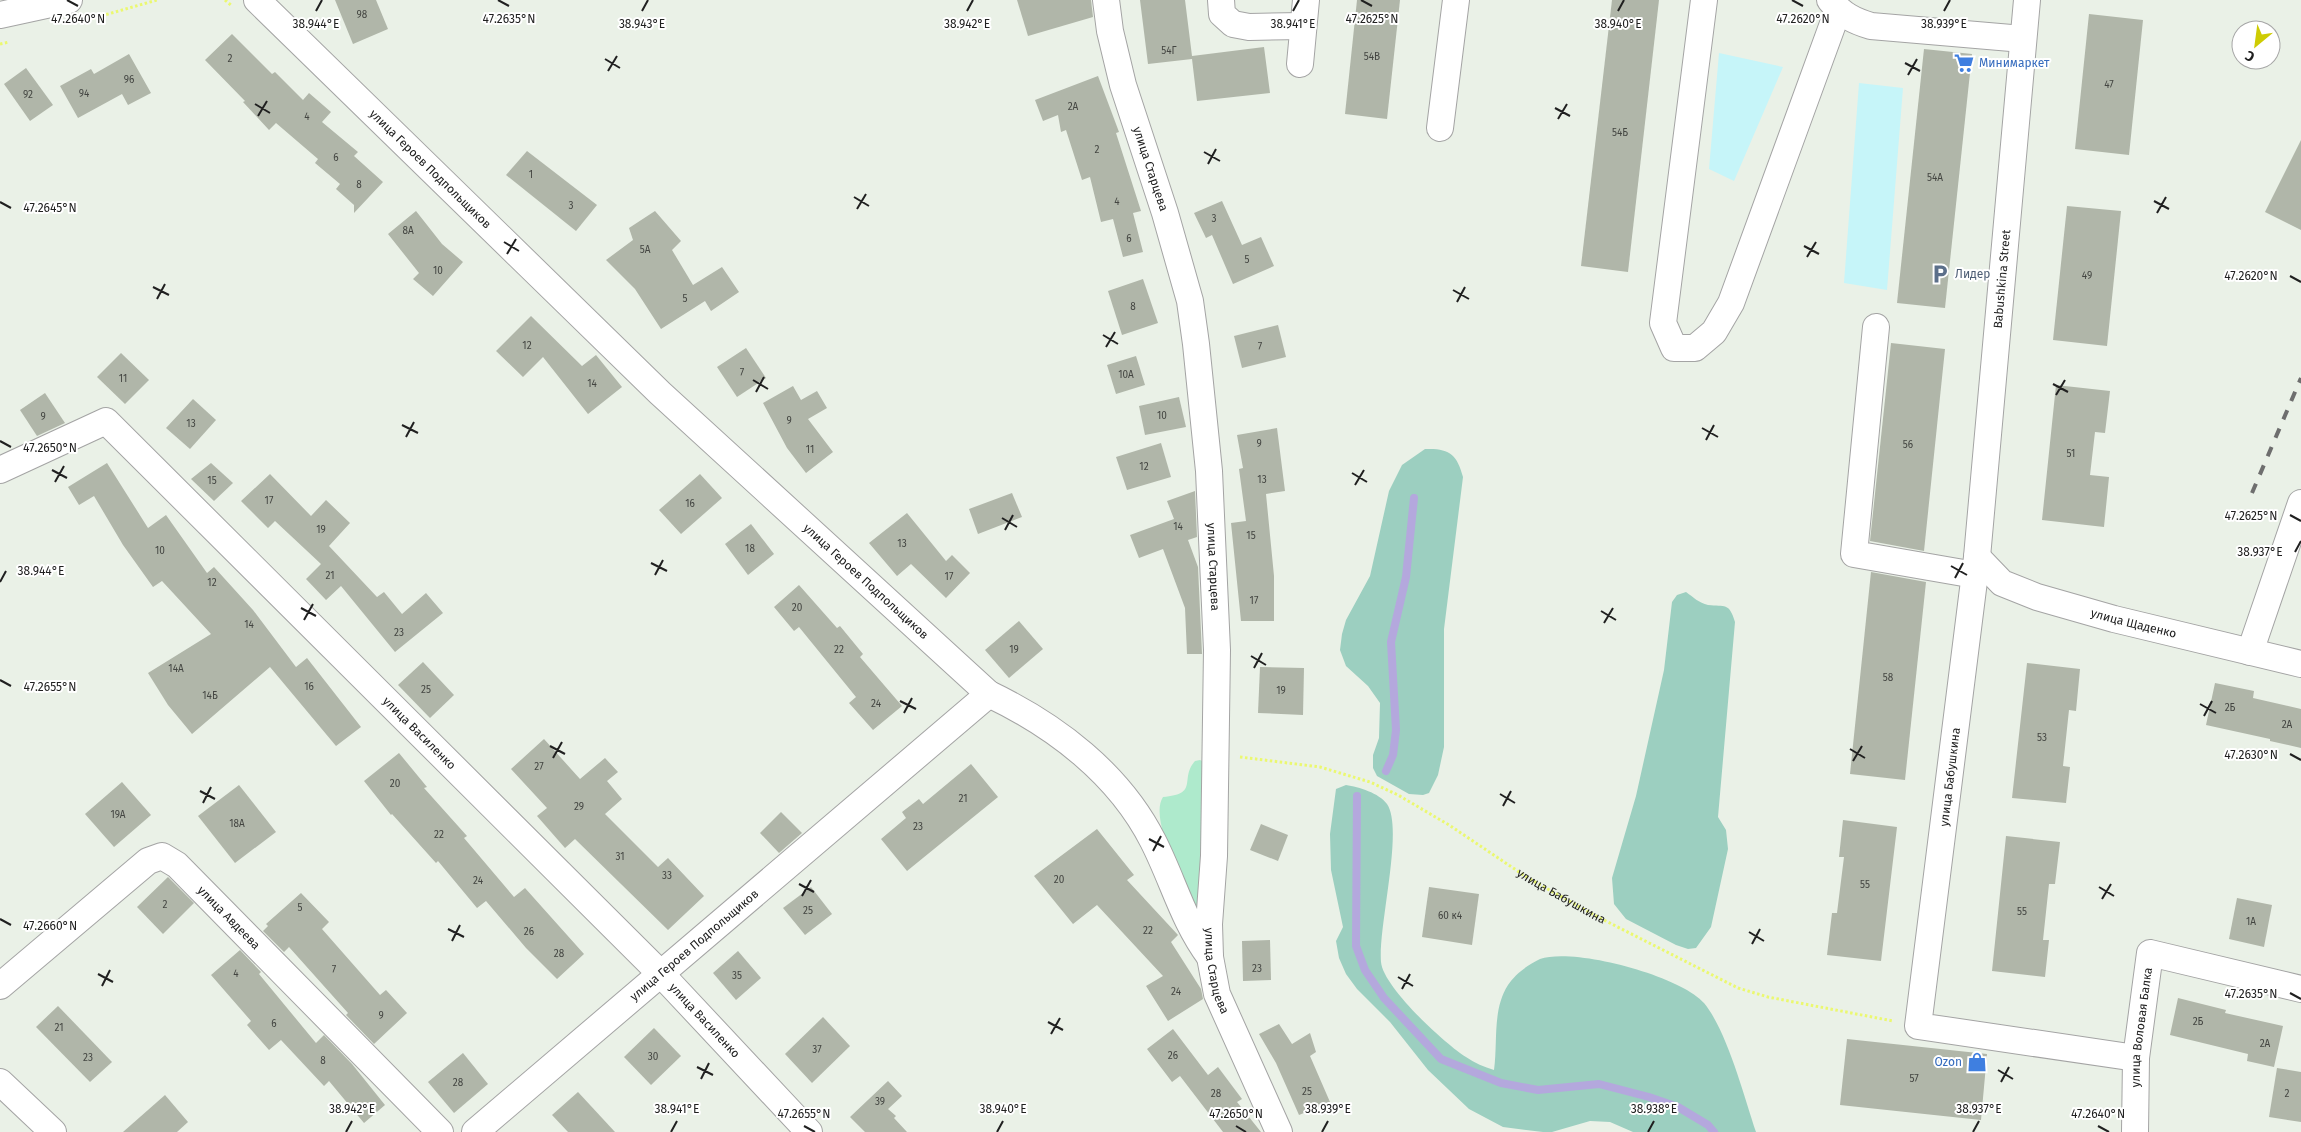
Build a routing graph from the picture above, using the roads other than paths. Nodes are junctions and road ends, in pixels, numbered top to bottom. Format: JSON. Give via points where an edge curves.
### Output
{"nodes":[{"id":1,"x":69,"y":0,"type":"edge"},
{"id":2,"x":257,"y":0,"type":"edge"},
{"id":3,"x":1106,"y":0,"type":"edge"},
{"id":4,"x":1221,"y":0,"type":"edge"},
{"id":5,"x":1306,"y":0,"type":"edge"},
{"id":6,"x":1456,"y":0,"type":"edge"},
{"id":7,"x":1704,"y":0,"type":"edge"},
{"id":8,"x":2027,"y":0,"type":"edge"},
{"id":9,"x":1834,"y":5,"type":"edge"},
{"id":10,"x":0,"y":15,"type":"edge"},
{"id":11,"x":1303,"y":26,"type":"junction"},
{"id":12,"x":2023,"y":39,"type":"junction"},
{"id":13,"x":1300,"y":64,"type":"dead end"},
{"id":14,"x":1440,"y":128,"type":"dead end"},
{"id":15,"x":1876,"y":327,"type":"dead end"},
{"id":16,"x":0,"y":470,"type":"edge"},
{"id":17,"x":2301,"y":503,"type":"edge"},
{"id":18,"x":1976,"y":566,"type":"junction"},
{"id":19,"x":2250,"y":652,"type":"junction"},
{"id":20,"x":2301,"y":664,"type":"edge"},
{"id":21,"x":989,"y":694,"type":"junction"},
{"id":22,"x":1210,"y":957,"type":"junction"},
{"id":23,"x":661,"y":974,"type":"junction"},
{"id":24,"x":0,"y":986,"type":"edge"},
{"id":25,"x":2301,"y":989,"type":"edge"},
{"id":26,"x":2136,"y":1058,"type":"junction"},
{"id":27,"x":0,"y":1082,"type":"edge"},
{"id":28,"x":53,"y":1132,"type":"edge"},
{"id":29,"x":440,"y":1132,"type":"edge"},
{"id":30,"x":475,"y":1132,"type":"edge"},
{"id":31,"x":809,"y":1132,"type":"edge"},
{"id":32,"x":1279,"y":1132,"type":"edge"},
{"id":33,"x":2134,"y":1132,"type":"edge"}],
"edges":[{"from":1,"to":10,"type":"street"},
{"from":2,"to":21,"type":"street","name":"улица Героев Подпольщиков","via":[[660,393]]},
{"from":3,"to":22,"type":"street","name":"улица Старцева","via":[[1123,85],[1165,213],[1190,301],[1195,336],[1209,471],[1217,650]]},
{"from":4,"to":11,"type":"street","via":[[1222,14],[1233,24],[1250,27]]},
{"from":5,"to":11,"type":"street"},
{"from":6,"to":14,"type":"street"},
{"from":7,"to":9,"type":"street","via":[[1662,323],[1674,348],[1695,348],[1714,332],[1731,303]]},
{"from":8,"to":12,"type":"street","name":"Babushkina Street"},
{"from":9,"to":12,"type":"street","via":[[1853,20],[1871,26]]},
{"from":11,"to":13,"type":"street"},
{"from":12,"to":18,"type":"street","name":"Babushkina Street"},
{"from":15,"to":18,"type":"street","via":[[1854,554]]},
{"from":16,"to":23,"type":"street","name":"улица Василенко","via":[[106,421]]},
{"from":17,"to":19,"type":"street"},
{"from":18,"to":19,"type":"street","name":"улица Щаденко","via":[[2002,583],[2036,597]]},
{"from":18,"to":26,"type":"street","name":"улица Бабушкина","via":[[1918,1026]]},
{"from":19,"to":20,"type":"street","name":"улица Щаденко"},
{"from":21,"to":22,"type":"street","via":[[1030,715],[1064,738],[1114,786],[1145,827],[1190,928]]},
{"from":21,"to":23,"type":"street","name":"улица Героев Подпольщиков"},
{"from":22,"to":32,"type":"street","name":"улица Старцева","via":[[1217,994]]},
{"from":23,"to":30,"type":"street","name":"улица Героев Подпольщиков"},
{"from":23,"to":31,"type":"street","name":"улица Василенко"},
{"from":24,"to":29,"type":"street","name":"улица Авдеева","via":[[148,861],[162,856],[177,865]]},
{"from":25,"to":26,"type":"street","name":"улица Воловая Балка","via":[[2150,953]]},
{"from":26,"to":33,"type":"street","name":"улица Воловая Балка"},
{"from":27,"to":28,"type":"street"}]}
